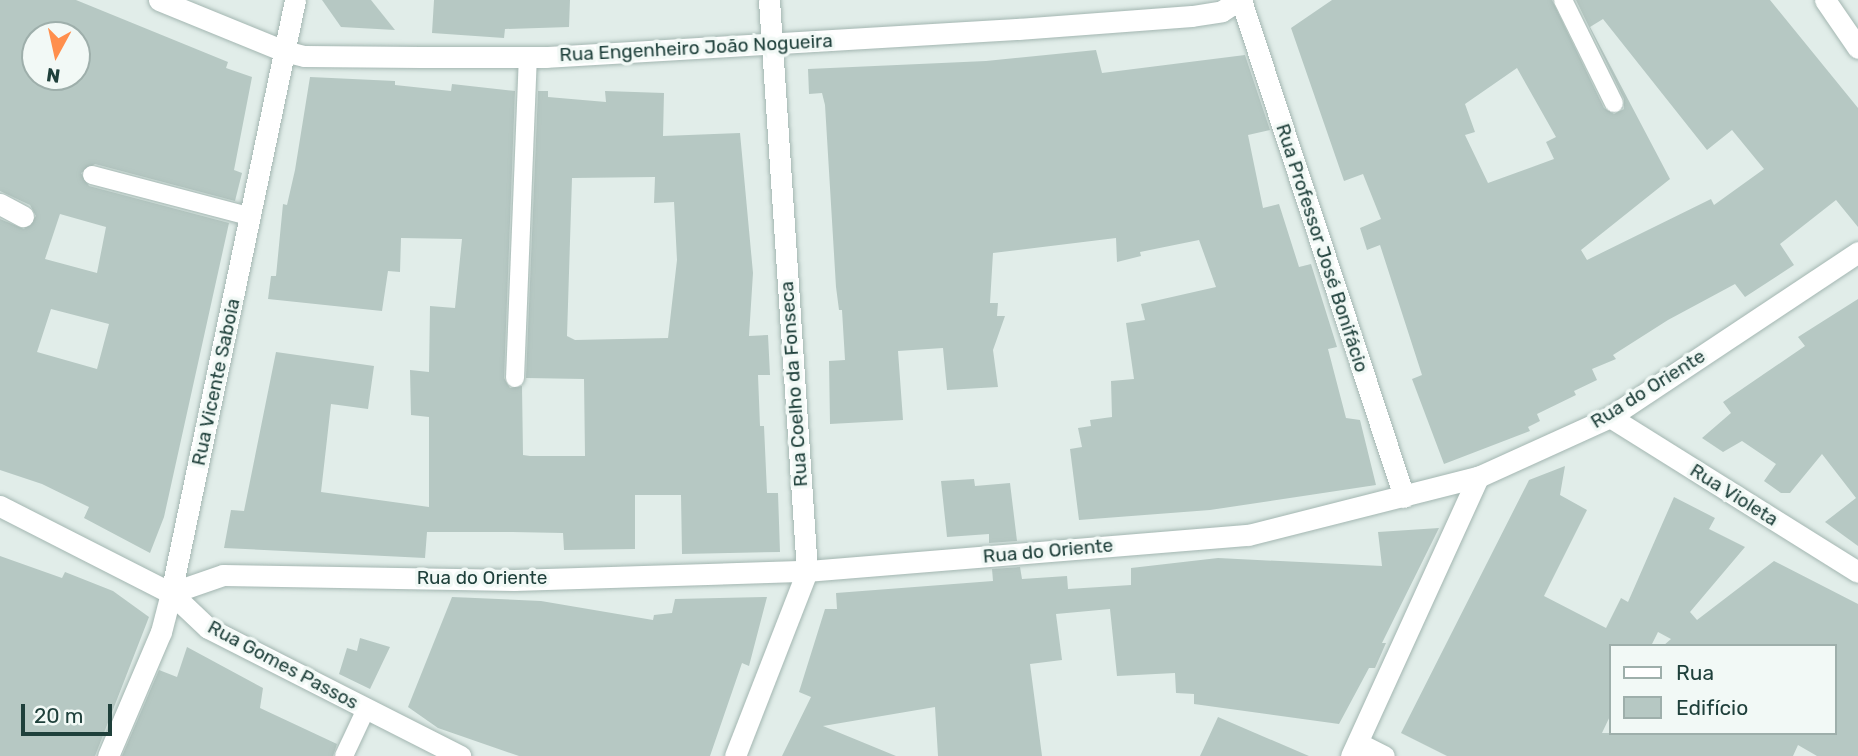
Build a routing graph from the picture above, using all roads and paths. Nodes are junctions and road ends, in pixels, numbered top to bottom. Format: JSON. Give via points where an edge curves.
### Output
{"nodes":[{"id":1,"x":159,"y":0,"type":"edge"},
{"id":2,"x":295,"y":0,"type":"edge"},
{"id":3,"x":769,"y":0,"type":"edge"},
{"id":4,"x":1240,"y":0,"type":"edge"},
{"id":5,"x":1563,"y":0,"type":"edge"},
{"id":6,"x":1825,"y":0,"type":"edge"},
{"id":7,"x":771,"y":43,"type":"junction"},
{"id":8,"x":1858,"y":48,"type":"edge"},
{"id":9,"x":284,"y":51,"type":"junction"},
{"id":10,"x":528,"y":57,"type":"junction"},
{"id":11,"x":1614,"y":103,"type":"dead end"},
{"id":12,"x":92,"y":175,"type":"dead end"},
{"id":13,"x":0,"y":204,"type":"edge"},
{"id":14,"x":23,"y":216,"type":"dead end"},
{"id":15,"x":252,"y":217,"type":"junction"},
{"id":16,"x":1858,"y":252,"type":"edge"},
{"id":17,"x":515,"y":378,"type":"dead end"},
{"id":18,"x":1610,"y":417,"type":"junction"},
{"id":19,"x":1478,"y":477,"type":"junction"},
{"id":20,"x":1404,"y":496,"type":"junction"},
{"id":21,"x":0,"y":506,"type":"edge"},
{"id":22,"x":807,"y":571,"type":"junction"},
{"id":23,"x":1858,"y":572,"type":"edge"},
{"id":24,"x":172,"y":593,"type":"junction"},
{"id":25,"x":366,"y":709,"type":"junction"},
{"id":26,"x":1354,"y":749,"type":"edge"},
{"id":27,"x":108,"y":756,"type":"edge"},
{"id":28,"x":344,"y":756,"type":"edge"},
{"id":29,"x":460,"y":756,"type":"edge"},
{"id":30,"x":735,"y":756,"type":"edge"},
{"id":31,"x":1384,"y":756,"type":"edge"}],
"edges":[{"from":1,"to":9,"type":"street","name":"Rua Engenheiro João Nogueira"},
{"from":2,"to":9,"type":"street","name":"Rua Vicente Saboia"},
{"from":3,"to":7,"type":"street","name":"Rua Coelho da Fonseca"},
{"from":4,"to":7,"type":"street","name":"Rua Engenheiro João Nogueira","via":[[1222,11],[1192,16]]},
{"from":4,"to":20,"type":"street","name":"Rua Professor José Bonifácio"},
{"from":5,"to":11,"type":"lane"},
{"from":6,"to":8,"type":"street"},
{"from":7,"to":10,"type":"street","name":"Rua Engenheiro João Nogueira"},
{"from":7,"to":22,"type":"street","name":"Rua Coelho da Fonseca"},
{"from":9,"to":10,"type":"street","name":"Rua Engenheiro João Nogueira","via":[[304,55]]},
{"from":9,"to":15,"type":"street","name":"Rua Vicente Saboia"},
{"from":10,"to":17,"type":"lane"},
{"from":12,"to":15,"type":"lane"},
{"from":13,"to":14,"type":"street"},
{"from":15,"to":24,"type":"street","name":"Rua Vicente Saboia"},
{"from":16,"to":18,"type":"street","name":"Rua do Oriente"},
{"from":18,"to":19,"type":"street","name":"Rua do Oriente"},
{"from":18,"to":23,"type":"street","name":"Rua Violeta"},
{"from":19,"to":20,"type":"street","name":"Rua do Oriente"},
{"from":19,"to":26,"type":"street"},
{"from":20,"to":22,"type":"street","name":"Rua do Oriente","via":[[1248,535]]},
{"from":21,"to":24,"type":"street","name":"Rua Gomes Passos"},
{"from":22,"to":24,"type":"street","name":"Rua do Oriente","via":[[514,580],[223,575]]},
{"from":22,"to":30,"type":"street","name":"Rua Coelho da Fonseca"},
{"from":24,"to":25,"type":"street","name":"Rua Gomes Passos","via":[[208,628]]},
{"from":24,"to":27,"type":"street","name":"Rua Vicente Saboia","via":[[161,632]]},
{"from":25,"to":28,"type":"lane"},
{"from":25,"to":29,"type":"street","name":"Rua Gomes Passos"},
{"from":26,"to":31,"type":"street"}]}
